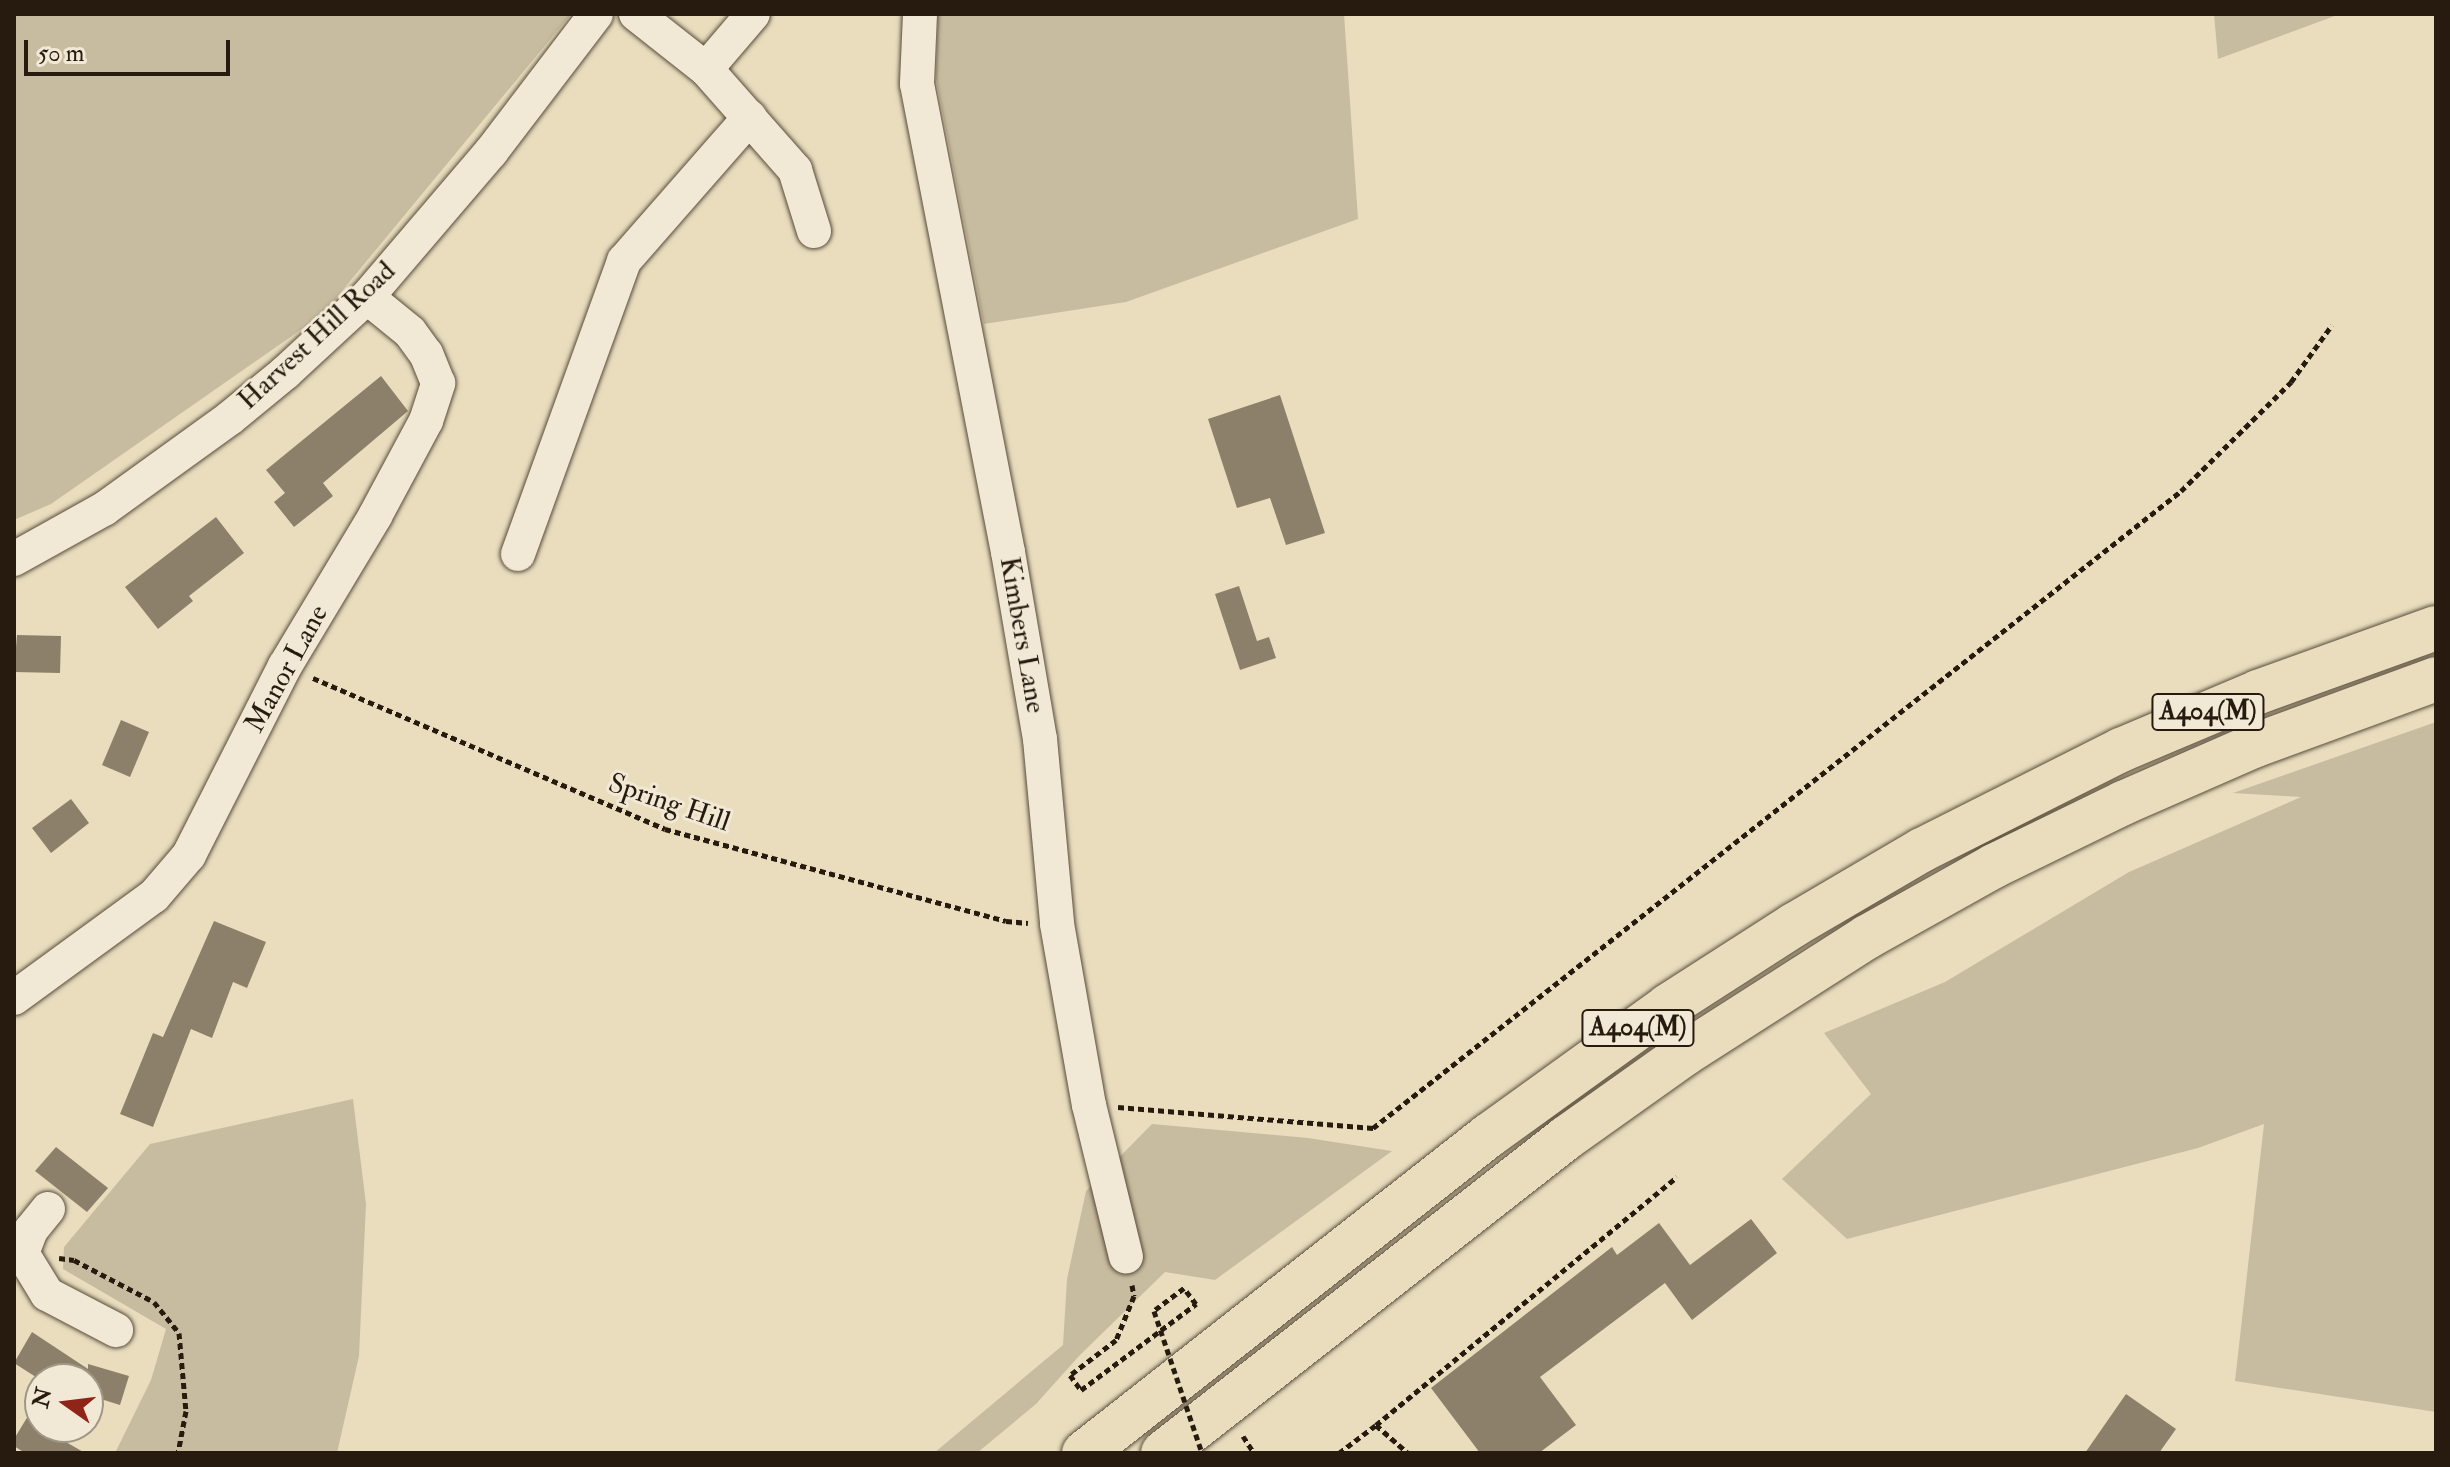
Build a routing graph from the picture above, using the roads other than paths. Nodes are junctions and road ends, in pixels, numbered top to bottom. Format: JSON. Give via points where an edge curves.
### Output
{"nodes":[{"id":1,"x":596,"y":14,"type":"edge"},
{"id":2,"x":636,"y":14,"type":"edge"},
{"id":3,"x":753,"y":14,"type":"edge"},
{"id":4,"x":920,"y":14,"type":"edge"},
{"id":5,"x":706,"y":69,"type":"junction"},
{"id":6,"x":750,"y":117,"type":"junction"},
{"id":7,"x":814,"y":231,"type":"dead end"},
{"id":8,"x":367,"y":297,"type":"junction"},
{"id":9,"x":518,"y":554,"type":"dead end"},
{"id":10,"x":14,"y":559,"type":"edge"},
{"id":11,"x":2436,"y":628,"type":"edge"},
{"id":12,"x":2436,"y":679,"type":"edge"},
{"id":13,"x":14,"y":998,"type":"edge"},
{"id":14,"x":48,"y":1209,"type":"dead end"},
{"id":15,"x":18,"y":1255,"type":"edge"},
{"id":16,"x":1126,"y":1257,"type":"road end"},
{"id":17,"x":116,"y":1330,"type":"dead end"},
{"id":18,"x":1084,"y":1453,"type":"edge"},
{"id":19,"x":1163,"y":1453,"type":"edge"}],
"edges":[{"from":1,"to":8,"type":"street","name":"Harvest Hill Road","via":[[491,152]]},
{"from":2,"to":5,"type":"street"},
{"from":3,"to":5,"type":"street"},
{"from":4,"to":16,"type":"street","name":"Kimbers Lane","via":[[917,84],[1040,739],[1057,924],[1089,1105]]},
{"from":5,"to":6,"type":"street"},
{"from":6,"to":7,"type":"street","via":[[795,170]]},
{"from":6,"to":9,"type":"street","via":[[624,261]]},
{"from":8,"to":10,"type":"street","name":"Harvest Hill Road","via":[[230,418],[104,509]]},
{"from":8,"to":13,"type":"street","name":"Manor Lane","via":[[410,332],[426,354],[438,383],[426,421],[285,666],[189,855],[154,896]]},
{"from":11,"to":18,"type":"highway","number":"A404(M)","via":[[2271,687],[2121,750],[1922,850],[1794,925],[1668,1006],[1488,1136]]},
{"from":12,"to":19,"type":"highway","number":"A404(M)","via":[[2256,745],[2136,797],[1867,937],[1684,1054],[1566,1138]]},
{"from":14,"to":15,"type":"street"},
{"from":15,"to":17,"type":"street","via":[[47,1294]]}]}
